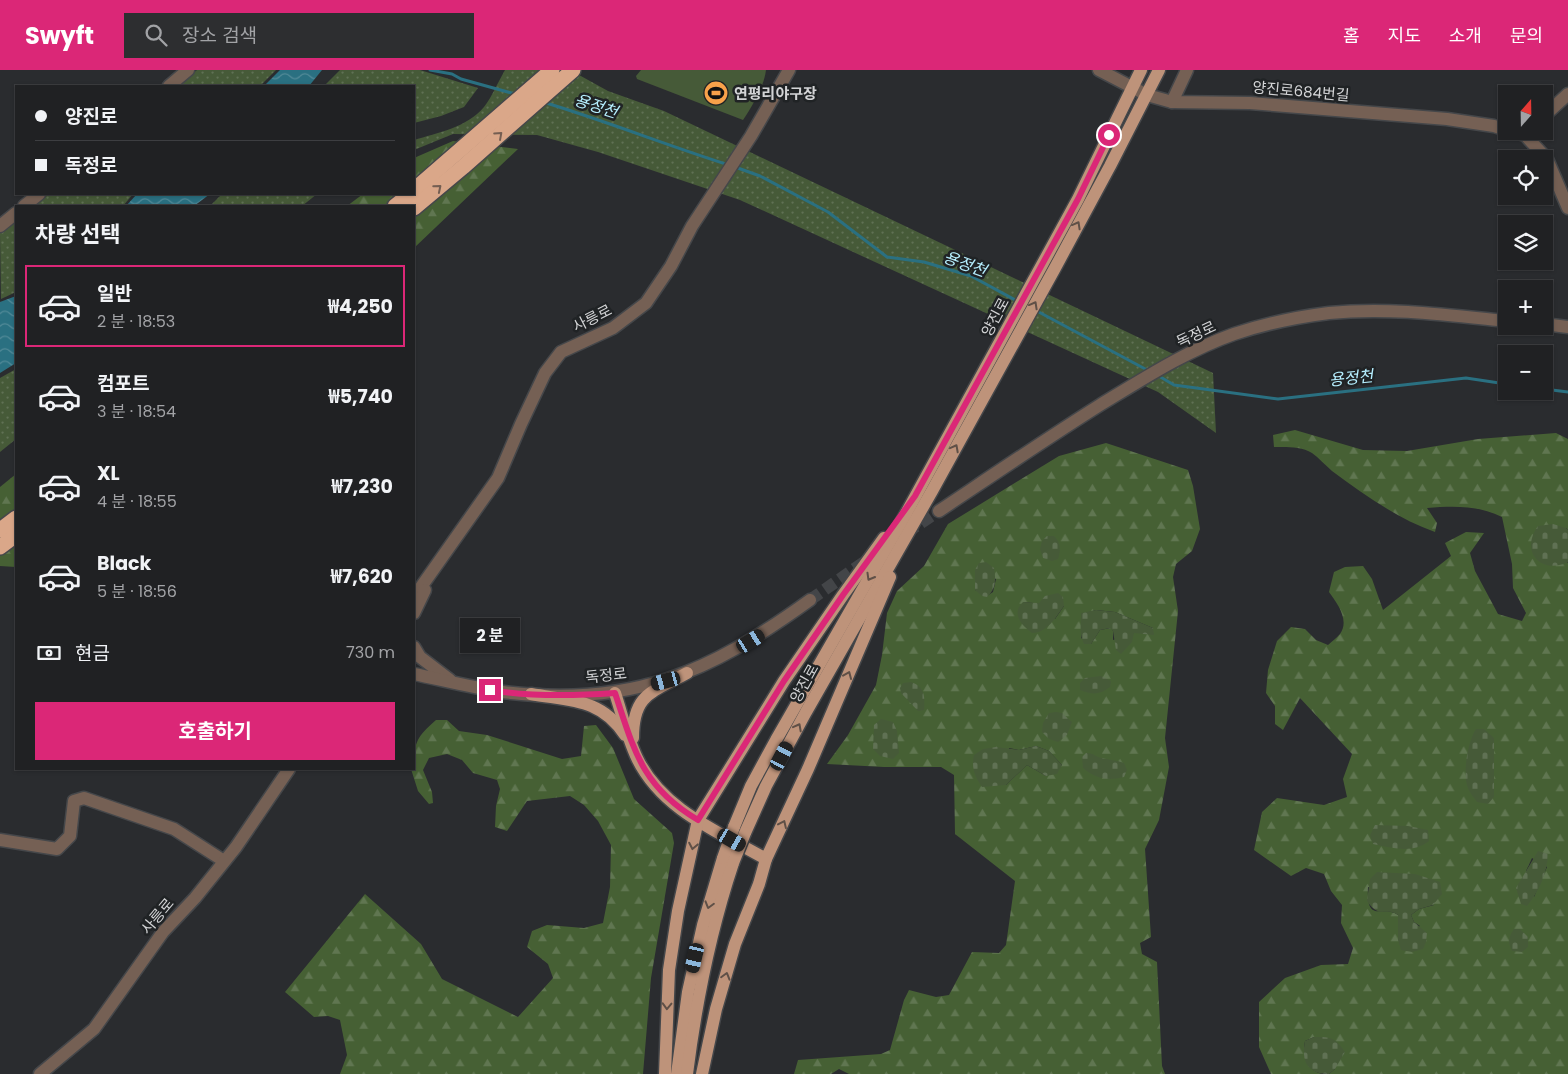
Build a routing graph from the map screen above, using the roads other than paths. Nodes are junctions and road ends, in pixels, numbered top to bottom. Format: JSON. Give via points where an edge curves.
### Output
{"nodes":[{"id":1,"x":188,"y":70,"type":"edge"},
{"id":2,"x":552,"y":70,"type":"edge"},
{"id":3,"x":572,"y":70,"type":"edge"},
{"id":4,"x":788,"y":70,"type":"edge"},
{"id":5,"x":1099,"y":70,"type":"edge"},
{"id":6,"x":1141,"y":70,"type":"edge"},
{"id":7,"x":1159,"y":70,"type":"edge"},
{"id":8,"x":1187,"y":70,"type":"edge"},
{"id":9,"x":169,"y":85,"type":"edge"},
{"id":10,"x":1132,"y":87,"type":"junction"},
{"id":11,"x":1568,"y":94,"type":"edge"},
{"id":12,"x":1147,"y":95,"type":"junction"},
{"id":13,"x":1172,"y":102,"type":"junction"},
{"id":14,"x":1553,"y":108,"type":"edge"},
{"id":15,"x":1498,"y":129,"type":"edge"},
{"id":16,"x":1532,"y":140,"type":"edge"},
{"id":17,"x":458,"y":162,"type":"junction"},
{"id":18,"x":415,"y":189,"type":"edge"},
{"id":19,"x":38,"y":195,"type":"edge"},
{"id":20,"x":409,"y":195,"type":"edge"},
{"id":21,"x":25,"y":205,"type":"edge"},
{"id":22,"x":396,"y":205,"type":"edge"},
{"id":23,"x":415,"y":207,"type":"edge"},
{"id":24,"x":1568,"y":208,"type":"edge"},
{"id":25,"x":15,"y":213,"type":"edge"},
{"id":26,"x":0,"y":226,"type":"edge"},
{"id":27,"x":1498,"y":320,"type":"edge"},
{"id":28,"x":1553,"y":325,"type":"edge"},
{"id":29,"x":1568,"y":327,"type":"edge"},
{"id":30,"x":1009,"y":339,"type":"junction"},
{"id":31,"x":932,"y":491,"type":"junction"},
{"id":32,"x":915,"y":496,"type":"junction"},
{"id":33,"x":939,"y":511,"type":"tunnel mouth"},
{"id":34,"x":15,"y":519,"type":"edge"},
{"id":35,"x":0,"y":530,"type":"edge"},
{"id":36,"x":15,"y":536,"type":"edge"},
{"id":37,"x":0,"y":547,"type":"edge"},
{"id":38,"x":439,"y":563,"type":"junction"},
{"id":39,"x":415,"y":596,"type":"edge"},
{"id":40,"x":810,"y":600,"type":"tunnel mouth"},
{"id":41,"x":415,"y":610,"type":"edge"},
{"id":42,"x":415,"y":649,"type":"edge"},
{"id":43,"x":687,"y":673,"type":"junction"},
{"id":44,"x":415,"y":674,"type":"edge"},
{"id":45,"x":415,"y":681,"type":"edge"},
{"id":46,"x":454,"y":683,"type":"junction"},
{"id":47,"x":615,"y":693,"type":"junction"},
{"id":48,"x":531,"y":694,"type":"junction"},
{"id":49,"x":633,"y":748,"type":"junction"},
{"id":50,"x":288,"y":770,"type":"edge"},
{"id":51,"x":698,"y":820,"type":"junction"},
{"id":52,"x":739,"y":830,"type":"junction"},
{"id":53,"x":0,"y":840,"type":"edge"},
{"id":54,"x":766,"y":859,"type":"junction"},
{"id":55,"x":728,"y":860,"type":"junction"},
{"id":56,"x":224,"y":861,"type":"junction"},
{"id":57,"x":40,"y":1074,"type":"edge"},
{"id":58,"x":665,"y":1074,"type":"edge"},
{"id":59,"x":677,"y":1074,"type":"edge"},
{"id":60,"x":688,"y":1074,"type":"edge"},
{"id":61,"x":702,"y":1074,"type":"edge"}],
"edges":[{"from":1,"to":9,"type":"street"},
{"from":2,"to":17,"type":"highway"},
{"from":17,"to":3,"type":"highway","one_way":true},
{"from":4,"to":38,"type":"street","name":"사릉로","via":[[646,303],[613,328],[562,352],[546,373],[498,478]]},
{"from":5,"to":10,"type":"street","name":"양진로684번길"},
{"from":6,"to":10,"type":"main road","name":"양진로"},
{"from":7,"to":12,"type":"main road","name":"양진로"},
{"from":8,"to":13,"type":"street"},
{"from":10,"to":12,"type":"street","name":"양진로684번길"},
{"from":10,"to":30,"type":"main road","name":"양진로","via":[[1078,199],[1043,262]]},
{"from":11,"to":14,"type":"street"},
{"from":12,"to":13,"type":"street","name":"양진로684번길"},
{"from":30,"to":12,"type":"main road","name":"양진로","one_way":true,"via":[[1055,268]]},
{"from":13,"to":15,"type":"street","name":"양진로684번길","via":[[1250,102],[1447,119]]},
{"from":16,"to":24,"type":"street","via":[[1547,159]]},
{"from":17,"to":18,"type":"highway"},
{"from":23,"to":17,"type":"highway","one_way":true},
{"from":19,"to":21,"type":"street"},
{"from":20,"to":22,"type":"highway"},
{"from":25,"to":26,"type":"street"},
{"from":27,"to":33,"type":"street","name":"독정로","via":[[1399,311],[1330,313],[1232,335],[1172,363],[1116,395]]},
{"from":28,"to":29,"type":"street"},
{"from":31,"to":30,"type":"main road","name":"양진로","one_way":true},
{"from":30,"to":32,"type":"main road","name":"양진로"},
{"from":52,"to":31,"type":"main road","name":"양진로","one_way":true},
{"from":54,"to":31,"type":"main road","one_way":true,"via":[[889,578]]},
{"from":32,"to":51,"type":"main road","via":[[789,674]]},
{"from":32,"to":52,"type":"main road","name":"양진로","one_way":true,"via":[[751,786]]},
{"from":34,"to":35,"type":"highway"},
{"from":36,"to":37,"type":"highway"},
{"from":38,"to":39,"type":"street","name":"사릉로"},
{"from":38,"to":41,"type":"street"},
{"from":40,"to":43,"type":"street","name":"독정로","via":[[741,646]]},
{"from":42,"to":46,"type":"street","via":[[420,657]]},
{"from":43,"to":47,"type":"street","name":"독정로"},
{"from":43,"to":49,"type":"main road","via":[[640,703],[634,717]]},
{"from":44,"to":46,"type":"street","name":"독정로"},
{"from":45,"to":46,"type":"street"},
{"from":46,"to":48,"type":"street","name":"독정로"},
{"from":47,"to":48,"type":"street","name":"독정로"},
{"from":47,"to":49,"type":"main road"},
{"from":48,"to":49,"type":"main road","via":[[597,707],[619,726]]},
{"from":49,"to":51,"type":"main road","via":[[663,795]]},
{"from":50,"to":56,"type":"street","name":"사릉로"},
{"from":51,"to":54,"type":"main road"},
{"from":51,"to":58,"type":"main road","one_way":true,"via":[[669,970]]},
{"from":52,"to":55,"type":"main road","name":"양진로","bridge":true},
{"from":53,"to":56,"type":"street","via":[[57,849],[70,836],[74,801],[84,798],[174,830]]},
{"from":61,"to":54,"type":"main road","one_way":true,"via":[[735,944]]},
{"from":55,"to":59,"type":"main road","name":"양진로","one_way":true,"via":[[703,925],[688,992]]},
{"from":55,"to":60,"type":"main road","name":"양진로","via":[[696,1012]]},
{"from":56,"to":57,"type":"street","name":"사릉로","via":[[163,932],[94,1029]]}]}
